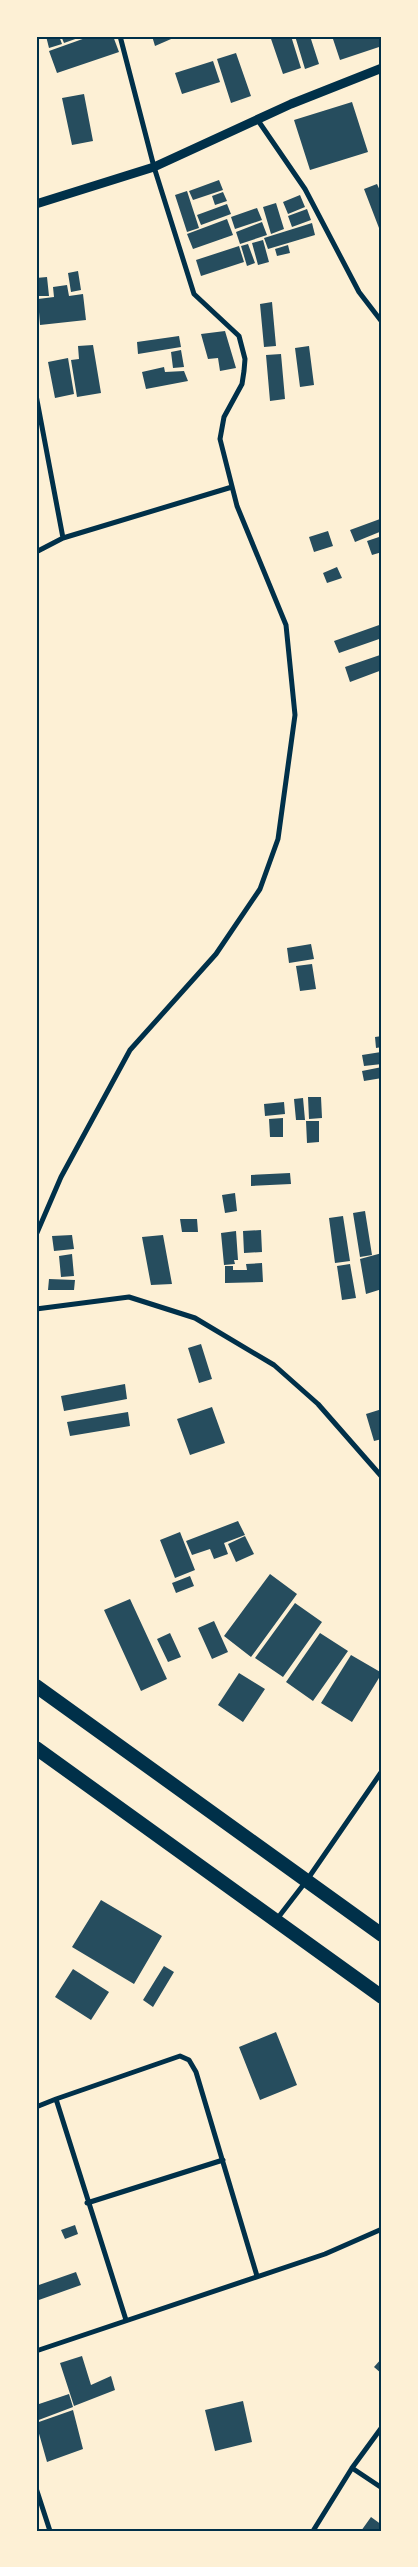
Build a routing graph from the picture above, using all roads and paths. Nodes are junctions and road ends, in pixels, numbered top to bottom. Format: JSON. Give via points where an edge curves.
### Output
{"nodes":[{"id":1,"x":120,"y":36,"type":"edge"},
{"id":2,"x":382,"y":68,"type":"edge"},
{"id":3,"x":257,"y":119,"type":"junction"},
{"id":4,"x":154,"y":167,"type":"junction"},
{"id":5,"x":36,"y":204,"type":"edge"},
{"id":6,"x":382,"y":322,"type":"edge"},
{"id":7,"x":36,"y":395,"type":"edge"},
{"id":8,"x":232,"y":487,"type":"junction"},
{"id":9,"x":63,"y":538,"type":"junction"},
{"id":10,"x":36,"y":552,"type":"edge"},
{"id":11,"x":36,"y":1235,"type":"edge"},
{"id":12,"x":36,"y":1308,"type":"edge"},
{"id":13,"x":382,"y":1477,"type":"edge"},
{"id":14,"x":36,"y":1686,"type":"edge"},
{"id":15,"x":36,"y":1748,"type":"edge"},
{"id":16,"x":382,"y":1770,"type":"edge"},
{"id":17,"x":307,"y":1880,"type":"junction"},
{"id":18,"x":276,"y":1922,"type":"junction"},
{"id":19,"x":382,"y":1935,"type":"edge"},
{"id":20,"x":382,"y":1997,"type":"edge"},
{"id":21,"x":56,"y":2099,"type":"junction"},
{"id":22,"x":36,"y":2106,"type":"edge"},
{"id":23,"x":223,"y":2160,"type":"junction"},
{"id":24,"x":88,"y":2203,"type":"junction"},
{"id":25,"x":382,"y":2229,"type":"edge"},
{"id":26,"x":257,"y":2276,"type":"junction"},
{"id":27,"x":126,"y":2320,"type":"junction"},
{"id":28,"x":36,"y":2351,"type":"edge"},
{"id":29,"x":382,"y":2427,"type":"edge"},
{"id":30,"x":352,"y":2468,"type":"junction"},
{"id":31,"x":36,"y":2488,"type":"edge"},
{"id":32,"x":382,"y":2488,"type":"edge"},
{"id":33,"x":50,"y":2531,"type":"edge"},
{"id":34,"x":313,"y":2531,"type":"edge"}],
"edges":[{"from":1,"to":4,"type":"street"},
{"from":2,"to":3,"type":"street"},
{"from":3,"to":4,"type":"street"},
{"from":3,"to":6,"type":"street","via":[[305,189],[359,292]]},
{"from":4,"to":5,"type":"street"},
{"from":4,"to":8,"type":"street","via":[[194,294],[239,336],[243,344],[242,384],[224,417],[220,439]]},
{"from":7,"to":9,"type":"street"},
{"from":8,"to":9,"type":"street"},
{"from":8,"to":11,"type":"street","via":[[286,625],[295,715],[278,839],[260,889],[216,954],[130,1050],[61,1177]]},
{"from":9,"to":10,"type":"street"},
{"from":12,"to":13,"type":"street","via":[[129,1297],[195,1318],[274,1365],[318,1404]]},
{"from":14,"to":17,"type":"highway"},
{"from":15,"to":18,"type":"highway"},
{"from":16,"to":17,"type":"street"},
{"from":17,"to":18,"type":"street"},
{"from":17,"to":19,"type":"highway"},
{"from":18,"to":20,"type":"highway"},
{"from":21,"to":22,"type":"street"},
{"from":21,"to":23,"type":"street","via":[[180,2056],[189,2060],[196,2072]]},
{"from":21,"to":24,"type":"street"},
{"from":23,"to":24,"type":"street"},
{"from":23,"to":26,"type":"street"},
{"from":24,"to":27,"type":"street"},
{"from":25,"to":26,"type":"street","via":[[325,2254]]},
{"from":26,"to":27,"type":"street"},
{"from":27,"to":28,"type":"street"},
{"from":29,"to":30,"type":"street"},
{"from":30,"to":32,"type":"street"},
{"from":30,"to":34,"type":"street"},
{"from":31,"to":33,"type":"street"}]}
